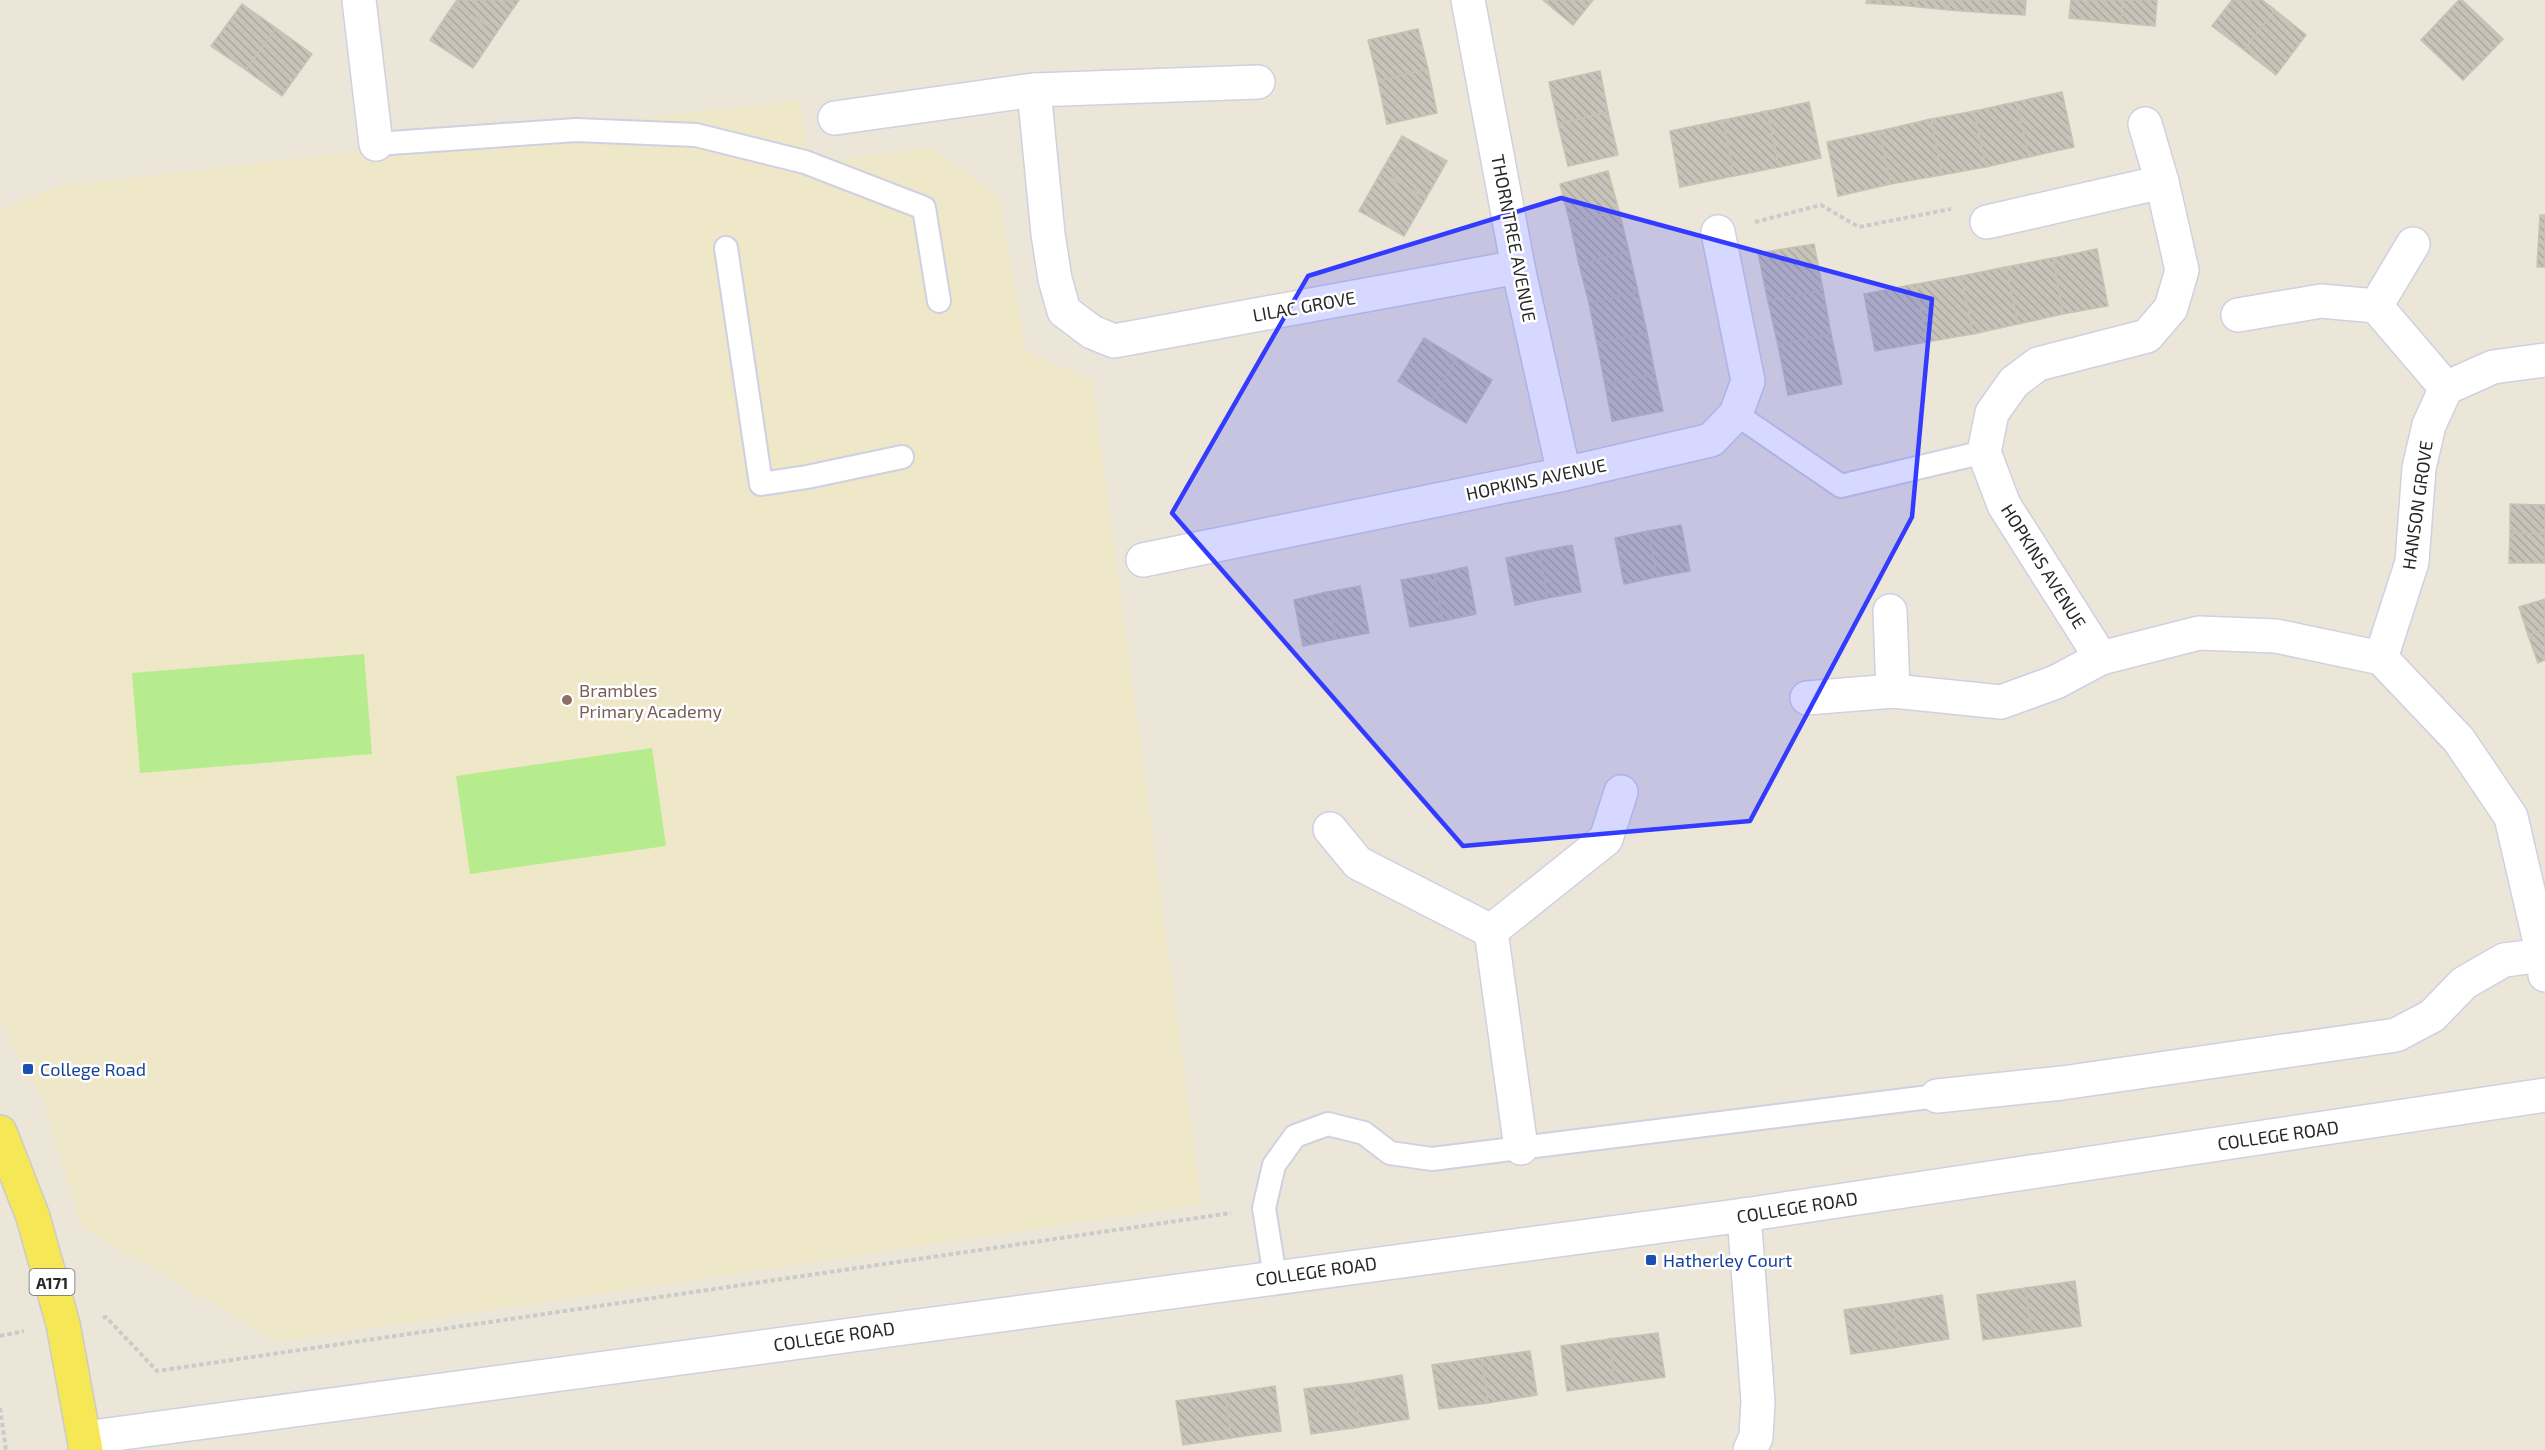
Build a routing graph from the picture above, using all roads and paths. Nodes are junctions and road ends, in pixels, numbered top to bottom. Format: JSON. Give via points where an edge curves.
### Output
{"nodes":[{"id":1,"x":359,"y":0,"type":"edge"},
{"id":2,"x":1468,"y":0,"type":"edge"},
{"id":3,"x":1258,"y":82,"type":"dead end"},
{"id":4,"x":1034,"y":90,"type":"junction"},
{"id":5,"x":836,"y":118,"type":"dead end"},
{"id":6,"x":2145,"y":124,"type":"dead end"},
{"id":7,"x":376,"y":144,"type":"joint"},
{"id":8,"x":2162,"y":182,"type":"junction"},
{"id":9,"x":1987,"y":222,"type":"joint"},
{"id":10,"x":1718,"y":232,"type":"joint"},
{"id":11,"x":2413,"y":244,"type":"dead end"},
{"id":12,"x":726,"y":248,"type":"dead end"},
{"id":13,"x":1518,"y":267,"type":"junction"},
{"id":14,"x":939,"y":301,"type":"dead end"},
{"id":15,"x":2376,"y":306,"type":"junction"},
{"id":16,"x":2238,"y":315,"type":"dead end"},
{"id":17,"x":2545,"y":360,"type":"edge"},
{"id":18,"x":2446,"y":388,"type":"junction"},
{"id":19,"x":1736,"y":414,"type":"junction"},
{"id":20,"x":1984,"y":452,"type":"junction"},
{"id":21,"x":902,"y":457,"type":"dead end"},
{"id":22,"x":1564,"y":474,"type":"junction"},
{"id":23,"x":1143,"y":560,"type":"dead end"},
{"id":24,"x":1890,"y":612,"type":"dead end"},
{"id":25,"x":2101,"y":658,"type":"junction"},
{"id":26,"x":2381,"y":658,"type":"junction"},
{"id":27,"x":1893,"y":692,"type":"junction"},
{"id":28,"x":1807,"y":698,"type":"dead end"},
{"id":29,"x":1621,"y":792,"type":"dead end"},
{"id":30,"x":1330,"y":829,"type":"dead end"},
{"id":31,"x":1491,"y":931,"type":"junction"},
{"id":32,"x":2544,"y":962,"type":"edge"},
{"id":33,"x":2545,"y":1095,"type":"edge"},
{"id":34,"x":1937,"y":1096,"type":"joint"},
{"id":35,"x":0,"y":1131,"type":"edge"},
{"id":36,"x":1521,"y":1148,"type":"junction"},
{"id":37,"x":1264,"y":1208,"type":"junction"},
{"id":38,"x":1744,"y":1215,"type":"junction"},
{"id":39,"x":1275,"y":1277,"type":"junction"},
{"id":40,"x":63,"y":1324,"type":"junction"},
{"id":41,"x":0,"y":1408,"type":"edge"},
{"id":42,"x":86,"y":1444,"type":"edge"},
{"id":43,"x":6,"y":1450,"type":"edge"},
{"id":44,"x":1750,"y":1450,"type":"edge"}],
"edges":[{"from":1,"to":7,"type":"street"},
{"from":2,"to":13,"type":"street","name":"THORNTREE AVENUE"},
{"from":3,"to":4,"type":"street"},
{"from":4,"to":5,"type":"street"},
{"from":4,"to":13,"type":"street","name":"LILAC GROVE","via":[[1041,177],[1055,279],[1064,310],[1092,332],[1114,341]]},
{"from":6,"to":8,"type":"street"},
{"from":7,"to":14,"type":"lane","via":[[576,130],[696,135],[805,162],[924,208]]},
{"from":8,"to":9,"type":"street"},
{"from":8,"to":20,"type":"street","via":[[2182,270],[2170,308],[2147,336],[2038,364],[2014,382],[1992,413]]},
{"from":9,"to":10,"type":"path","via":[[1983,203],[1859,227],[1821,205]]},
{"from":10,"to":19,"type":"street","name":"HOPKINS AVENUE","via":[[1748,381]]},
{"from":11,"to":15,"type":"street"},
{"from":12,"to":21,"type":"lane","via":[[761,484]]},
{"from":13,"to":22,"type":"street","name":"THORNTREE AVENUE"},
{"from":15,"to":16,"type":"street","via":[[2321,301]]},
{"from":15,"to":18,"type":"street"},
{"from":17,"to":18,"type":"street","via":[[2493,367]]},
{"from":18,"to":26,"type":"street","name":"HANSON GROVE","via":[[2429,425],[2421,458],[2412,562]]},
{"from":19,"to":20,"type":"lane","via":[[1841,486]]},
{"from":19,"to":22,"type":"street","name":"HOPKINS AVENUE","via":[[1711,441]]},
{"from":20,"to":25,"type":"street","name":"HOPKINS AVENUE","via":[[2004,506]]},
{"from":22,"to":23,"type":"street","name":"HOPKINS AVENUE"},
{"from":24,"to":27,"type":"street"},
{"from":25,"to":26,"type":"street","via":[[2199,633],[2276,636]]},
{"from":25,"to":27,"type":"street","via":[[2056,682],[2001,702]]},
{"from":26,"to":32,"type":"street","via":[[2458,740],[2511,817]]},
{"from":27,"to":28,"type":"street"},
{"from":29,"to":31,"type":"street","via":[[1606,839]]},
{"from":30,"to":31,"type":"street","via":[[1358,863]]},
{"from":31,"to":36,"type":"street"},
{"from":32,"to":34,"type":"street","via":[[2504,960],[2464,983],[2432,1016],[2396,1035],[2062,1083]]},
{"from":33,"to":38,"type":"street","name":"COLLEGE ROAD"},
{"from":34,"to":36,"type":"lane"},
{"from":35,"to":40,"type":"main road","number":"A171","via":[[33,1217]]},
{"from":36,"to":37,"type":"lane","via":[[1432,1160],[1390,1153],[1364,1133],[1328,1124],[1295,1136],[1274,1165]]},
{"from":37,"to":39,"type":"lane"},
{"from":37,"to":40,"type":"path","via":[[157,1371],[106,1317]]},
{"from":38,"to":39,"type":"street","name":"COLLEGE ROAD"},
{"from":38,"to":44,"type":"street","via":[[1758,1401],[1756,1437]]},
{"from":39,"to":42,"type":"street","name":"COLLEGE ROAD"},
{"from":40,"to":42,"type":"main road","number":"A171"},
{"from":41,"to":43,"type":"path"}]}
